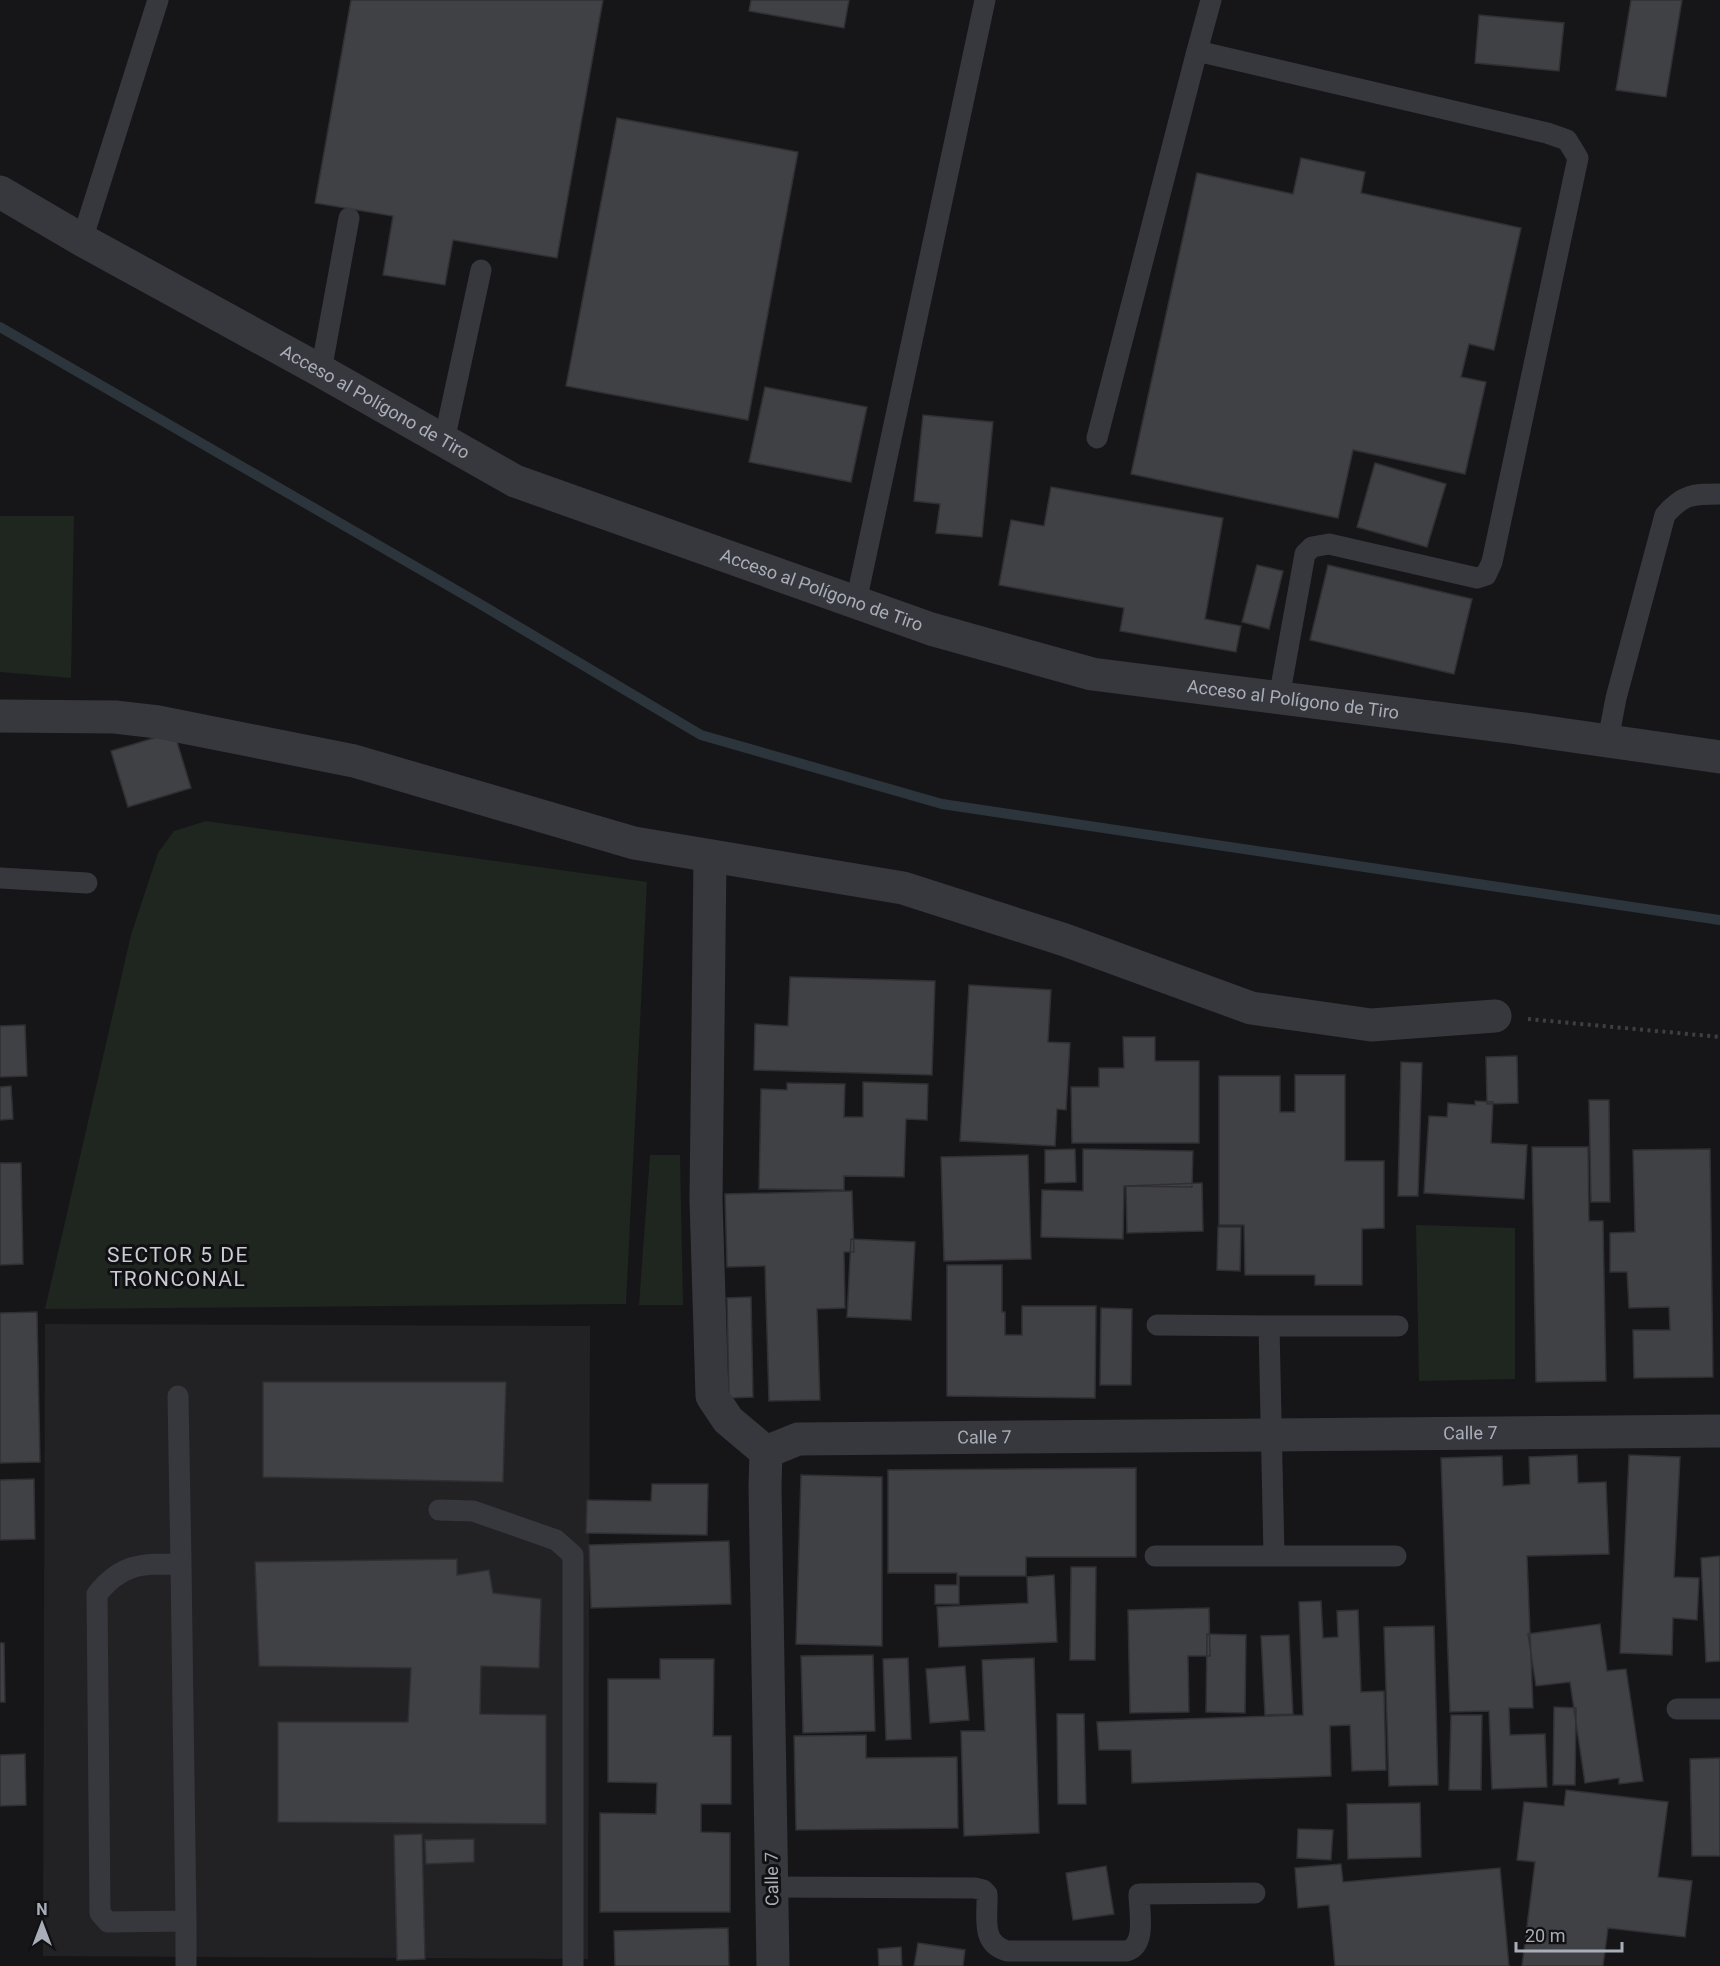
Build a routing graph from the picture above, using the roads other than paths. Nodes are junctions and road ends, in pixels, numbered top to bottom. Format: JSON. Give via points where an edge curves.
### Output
{"nodes":[{"id":1,"x":158,"y":0,"type":"edge"},
{"id":2,"x":985,"y":0,"type":"edge"},
{"id":3,"x":1211,"y":0,"type":"edge"},
{"id":4,"x":1197,"y":51,"type":"junction"},
{"id":5,"x":0,"y":192,"type":"edge"},
{"id":6,"x":349,"y":218,"type":"dead end"},
{"id":7,"x":82,"y":240,"type":"junction"},
{"id":8,"x":482,"y":270,"type":"dead end"},
{"id":9,"x":321,"y":371,"type":"junction"},
{"id":10,"x":1097,"y":438,"type":"dead end"},
{"id":11,"x":444,"y":441,"type":"junction"},
{"id":12,"x":1720,"y":494,"type":"edge"},
{"id":13,"x":856,"y":602,"type":"junction"},
{"id":14,"x":1279,"y":698,"type":"junction"},
{"id":15,"x":0,"y":716,"type":"edge"},
{"id":16,"x":1608,"y":741,"type":"junction"},
{"id":17,"x":1720,"y":757,"type":"edge"},
{"id":18,"x":710,"y":856,"type":"junction"},
{"id":19,"x":0,"y":878,"type":"edge"},
{"id":20,"x":87,"y":883,"type":"dead end"},
{"id":21,"x":1495,"y":1016,"type":"road end"},
{"id":22,"x":1156,"y":1325,"type":"dead end"},
{"id":23,"x":1269,"y":1326,"type":"junction"},
{"id":24,"x":1398,"y":1326,"type":"dead end"},
{"id":25,"x":178,"y":1396,"type":"dead end"},
{"id":26,"x":1720,"y":1431,"type":"edge"},
{"id":27,"x":1272,"y":1435,"type":"junction"},
{"id":28,"x":766,"y":1452,"type":"junction"},
{"id":29,"x":439,"y":1510,"type":"dead end"},
{"id":30,"x":1155,"y":1557,"type":"dead end"},
{"id":31,"x":1274,"y":1557,"type":"junction"},
{"id":32,"x":1396,"y":1557,"type":"dead end"},
{"id":33,"x":181,"y":1564,"type":"junction"},
{"id":34,"x":1677,"y":1709,"type":"dead end"},
{"id":35,"x":1720,"y":1709,"type":"edge"},
{"id":36,"x":772,"y":1887,"type":"junction"},
{"id":37,"x":1255,"y":1893,"type":"dead end"},
{"id":38,"x":186,"y":1921,"type":"junction"},
{"id":39,"x":186,"y":1966,"type":"edge"},
{"id":40,"x":573,"y":1966,"type":"edge"},
{"id":41,"x":773,"y":1966,"type":"edge"}],
"edges":[{"from":1,"to":7,"type":"lane"},
{"from":2,"to":13,"type":"lane"},
{"from":3,"to":4,"type":"lane"},
{"from":4,"to":10,"type":"lane"},
{"from":4,"to":14,"type":"lane","via":[[1547,133],[1567,140],[1578,158],[1492,562],[1486,575],[1477,578],[1329,544],[1312,547],[1305,554]]},
{"from":5,"to":7,"type":"street","name":"Acceso al Polígono de Tiro"},
{"from":6,"to":9,"type":"lane"},
{"from":7,"to":9,"type":"street","name":"Acceso al Polígono de Tiro"},
{"from":8,"to":11,"type":"lane"},
{"from":9,"to":11,"type":"street","name":"Acceso al Polígono de Tiro"},
{"from":11,"to":13,"type":"street","name":"Acceso al Polígono de Tiro","via":[[515,481]]},
{"from":12,"to":16,"type":"lane","via":[[1696,494],[1677,501],[1665,515]]},
{"from":13,"to":14,"type":"street","name":"Acceso al Polígono de Tiro","via":[[931,630],[1092,674]]},
{"from":14,"to":16,"type":"street","name":"Acceso al Polígono de Tiro"},
{"from":15,"to":18,"type":"street","via":[[115,717],[170,724],[354,761],[634,843]]},
{"from":16,"to":17,"type":"street","name":"Acceso al Polígono de Tiro"},
{"from":18,"to":21,"type":"street","via":[[903,888],[1065,940],[1251,1008],[1371,1025]]},
{"from":18,"to":28,"type":"street","via":[[706,1200],[712,1396],[728,1419]]},
{"from":19,"to":20,"type":"lane"},
{"from":22,"to":23,"type":"lane"},
{"from":23,"to":24,"type":"lane"},
{"from":23,"to":27,"type":"lane"},
{"from":25,"to":33,"type":"lane"},
{"from":26,"to":27,"type":"street","name":"Calle 7"},
{"from":27,"to":28,"type":"street","name":"Calle 7","via":[[798,1439]]},
{"from":27,"to":31,"type":"lane"},
{"from":28,"to":36,"type":"street","name":"Calle 7"},
{"from":29,"to":40,"type":"lane","via":[[473,1511],[556,1540],[573,1555]]},
{"from":30,"to":31,"type":"lane"},
{"from":31,"to":32,"type":"lane"},
{"from":33,"to":38,"type":"lane"},
{"from":33,"to":38,"type":"lane","via":[[140,1564],[110,1578],[97,1594],[100,1912],[108,1922]]},
{"from":34,"to":35,"type":"lane"},
{"from":36,"to":37,"type":"lane","via":[[983,1890],[987,1894],[988,1936],[992,1943],[1007,1951],[1127,1952],[1134,1949],[1140,1935],[1139,1894]]},
{"from":36,"to":41,"type":"street","name":"Calle 7"},
{"from":38,"to":39,"type":"lane"}]}
